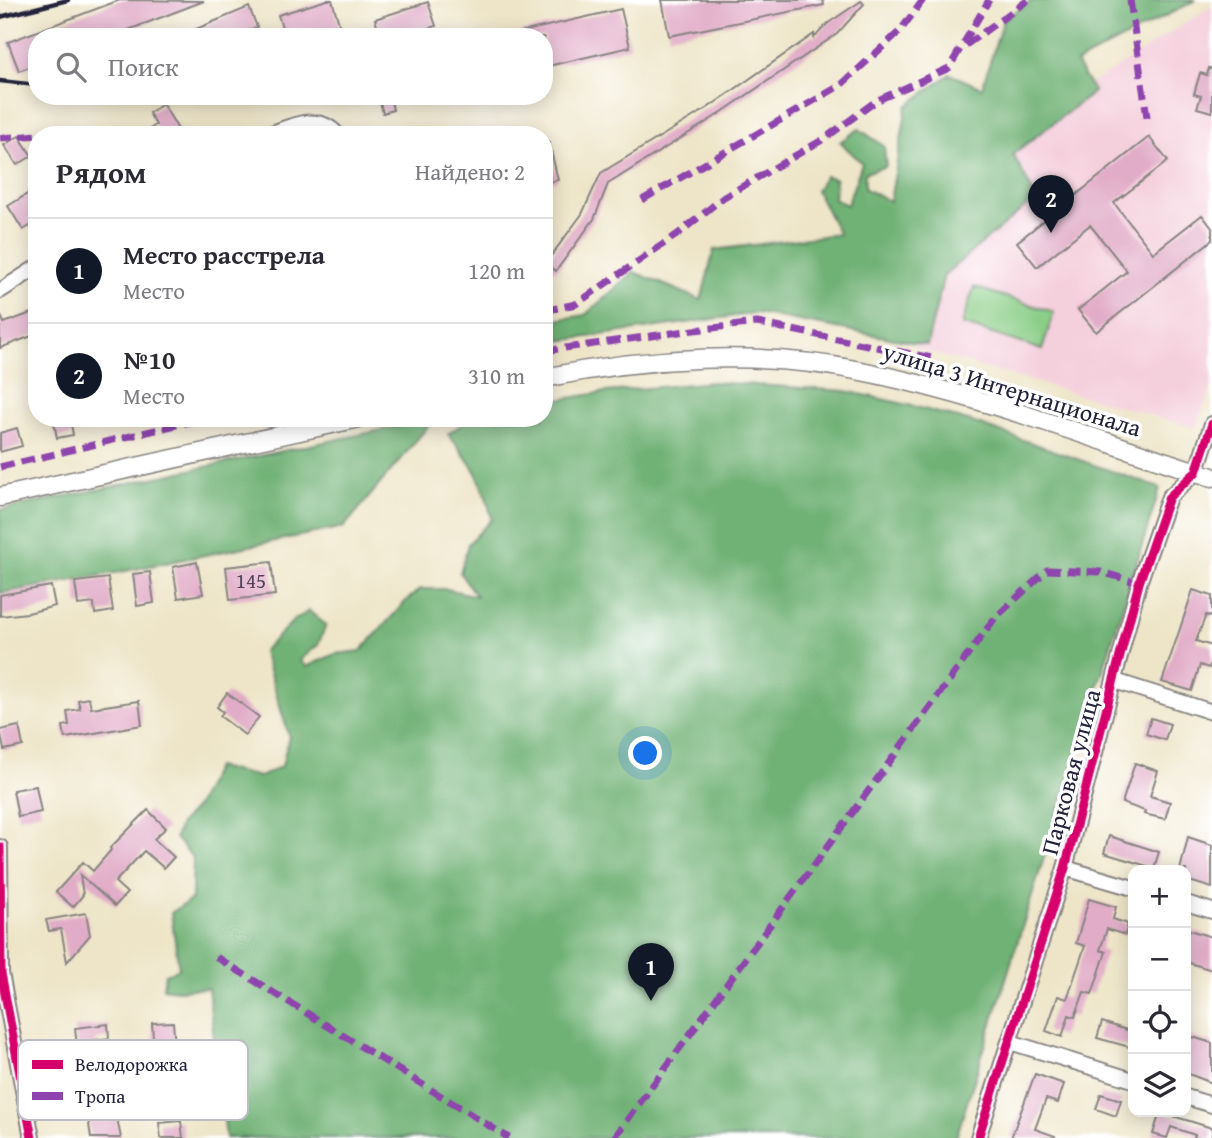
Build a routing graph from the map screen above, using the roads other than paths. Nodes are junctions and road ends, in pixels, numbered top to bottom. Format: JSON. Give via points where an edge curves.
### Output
{"nodes":[{"id":1,"x":293,"y":126,"type":"edge"},
{"id":2,"x":325,"y":126,"type":"edge"},
{"id":3,"x":28,"y":273,"type":"edge"},
{"id":4,"x":0,"y":291,"type":"edge"},
{"id":5,"x":553,"y":377,"type":"edge"},
{"id":6,"x":1212,"y":424,"type":"edge"},
{"id":7,"x":318,"y":427,"type":"edge"},
{"id":8,"x":1204,"y":474,"type":"edge"},
{"id":9,"x":0,"y":497,"type":"edge"},
{"id":10,"x":1115,"y":681,"type":"junction"},
{"id":11,"x":1212,"y":712,"type":"edge"},
{"id":12,"x":0,"y":847,"type":"edge"},
{"id":13,"x":1065,"y":868,"type":"junction"},
{"id":14,"x":1128,"y":887,"type":"edge"},
{"id":15,"x":1191,"y":905,"type":"edge"},
{"id":16,"x":1212,"y":911,"type":"edge"},
{"id":17,"x":0,"y":974,"type":"edge"},
{"id":18,"x":1010,"y":1042,"type":"junction"},
{"id":19,"x":18,"y":1066,"type":"edge"},
{"id":20,"x":1128,"y":1078,"type":"edge"},
{"id":21,"x":1191,"y":1099,"type":"edge"},
{"id":22,"x":1212,"y":1105,"type":"edge"},
{"id":23,"x":28,"y":1120,"type":"edge"},
{"id":24,"x":32,"y":1138,"type":"edge"},
{"id":25,"x":978,"y":1138,"type":"edge"}],
"edges":[{"from":1,"to":2,"type":"street","via":[[307,121]]},
{"from":3,"to":4,"type":"street"},
{"from":5,"to":8,"type":"main road","name":"улица 3 Интернационала","via":[[667,360],[764,359],[859,370],[959,395]]},
{"from":6,"to":8,"type":"street","name":"Парковая улица"},
{"from":7,"to":9,"type":"main road"},
{"from":8,"to":10,"type":"street","name":"Парковая улица","via":[[1169,497],[1139,583]]},
{"from":10,"to":11,"type":"street"},
{"from":10,"to":13,"type":"street","name":"Парковая улица"},
{"from":12,"to":17,"type":"street"},
{"from":13,"to":14,"type":"street"},
{"from":13,"to":18,"type":"street","name":"Парковая улица"},
{"from":15,"to":16,"type":"street"},
{"from":17,"to":19,"type":"street"},
{"from":18,"to":20,"type":"street"},
{"from":18,"to":25,"type":"street","name":"Парковая улица"},
{"from":21,"to":22,"type":"street"},
{"from":23,"to":24,"type":"street"}]}
